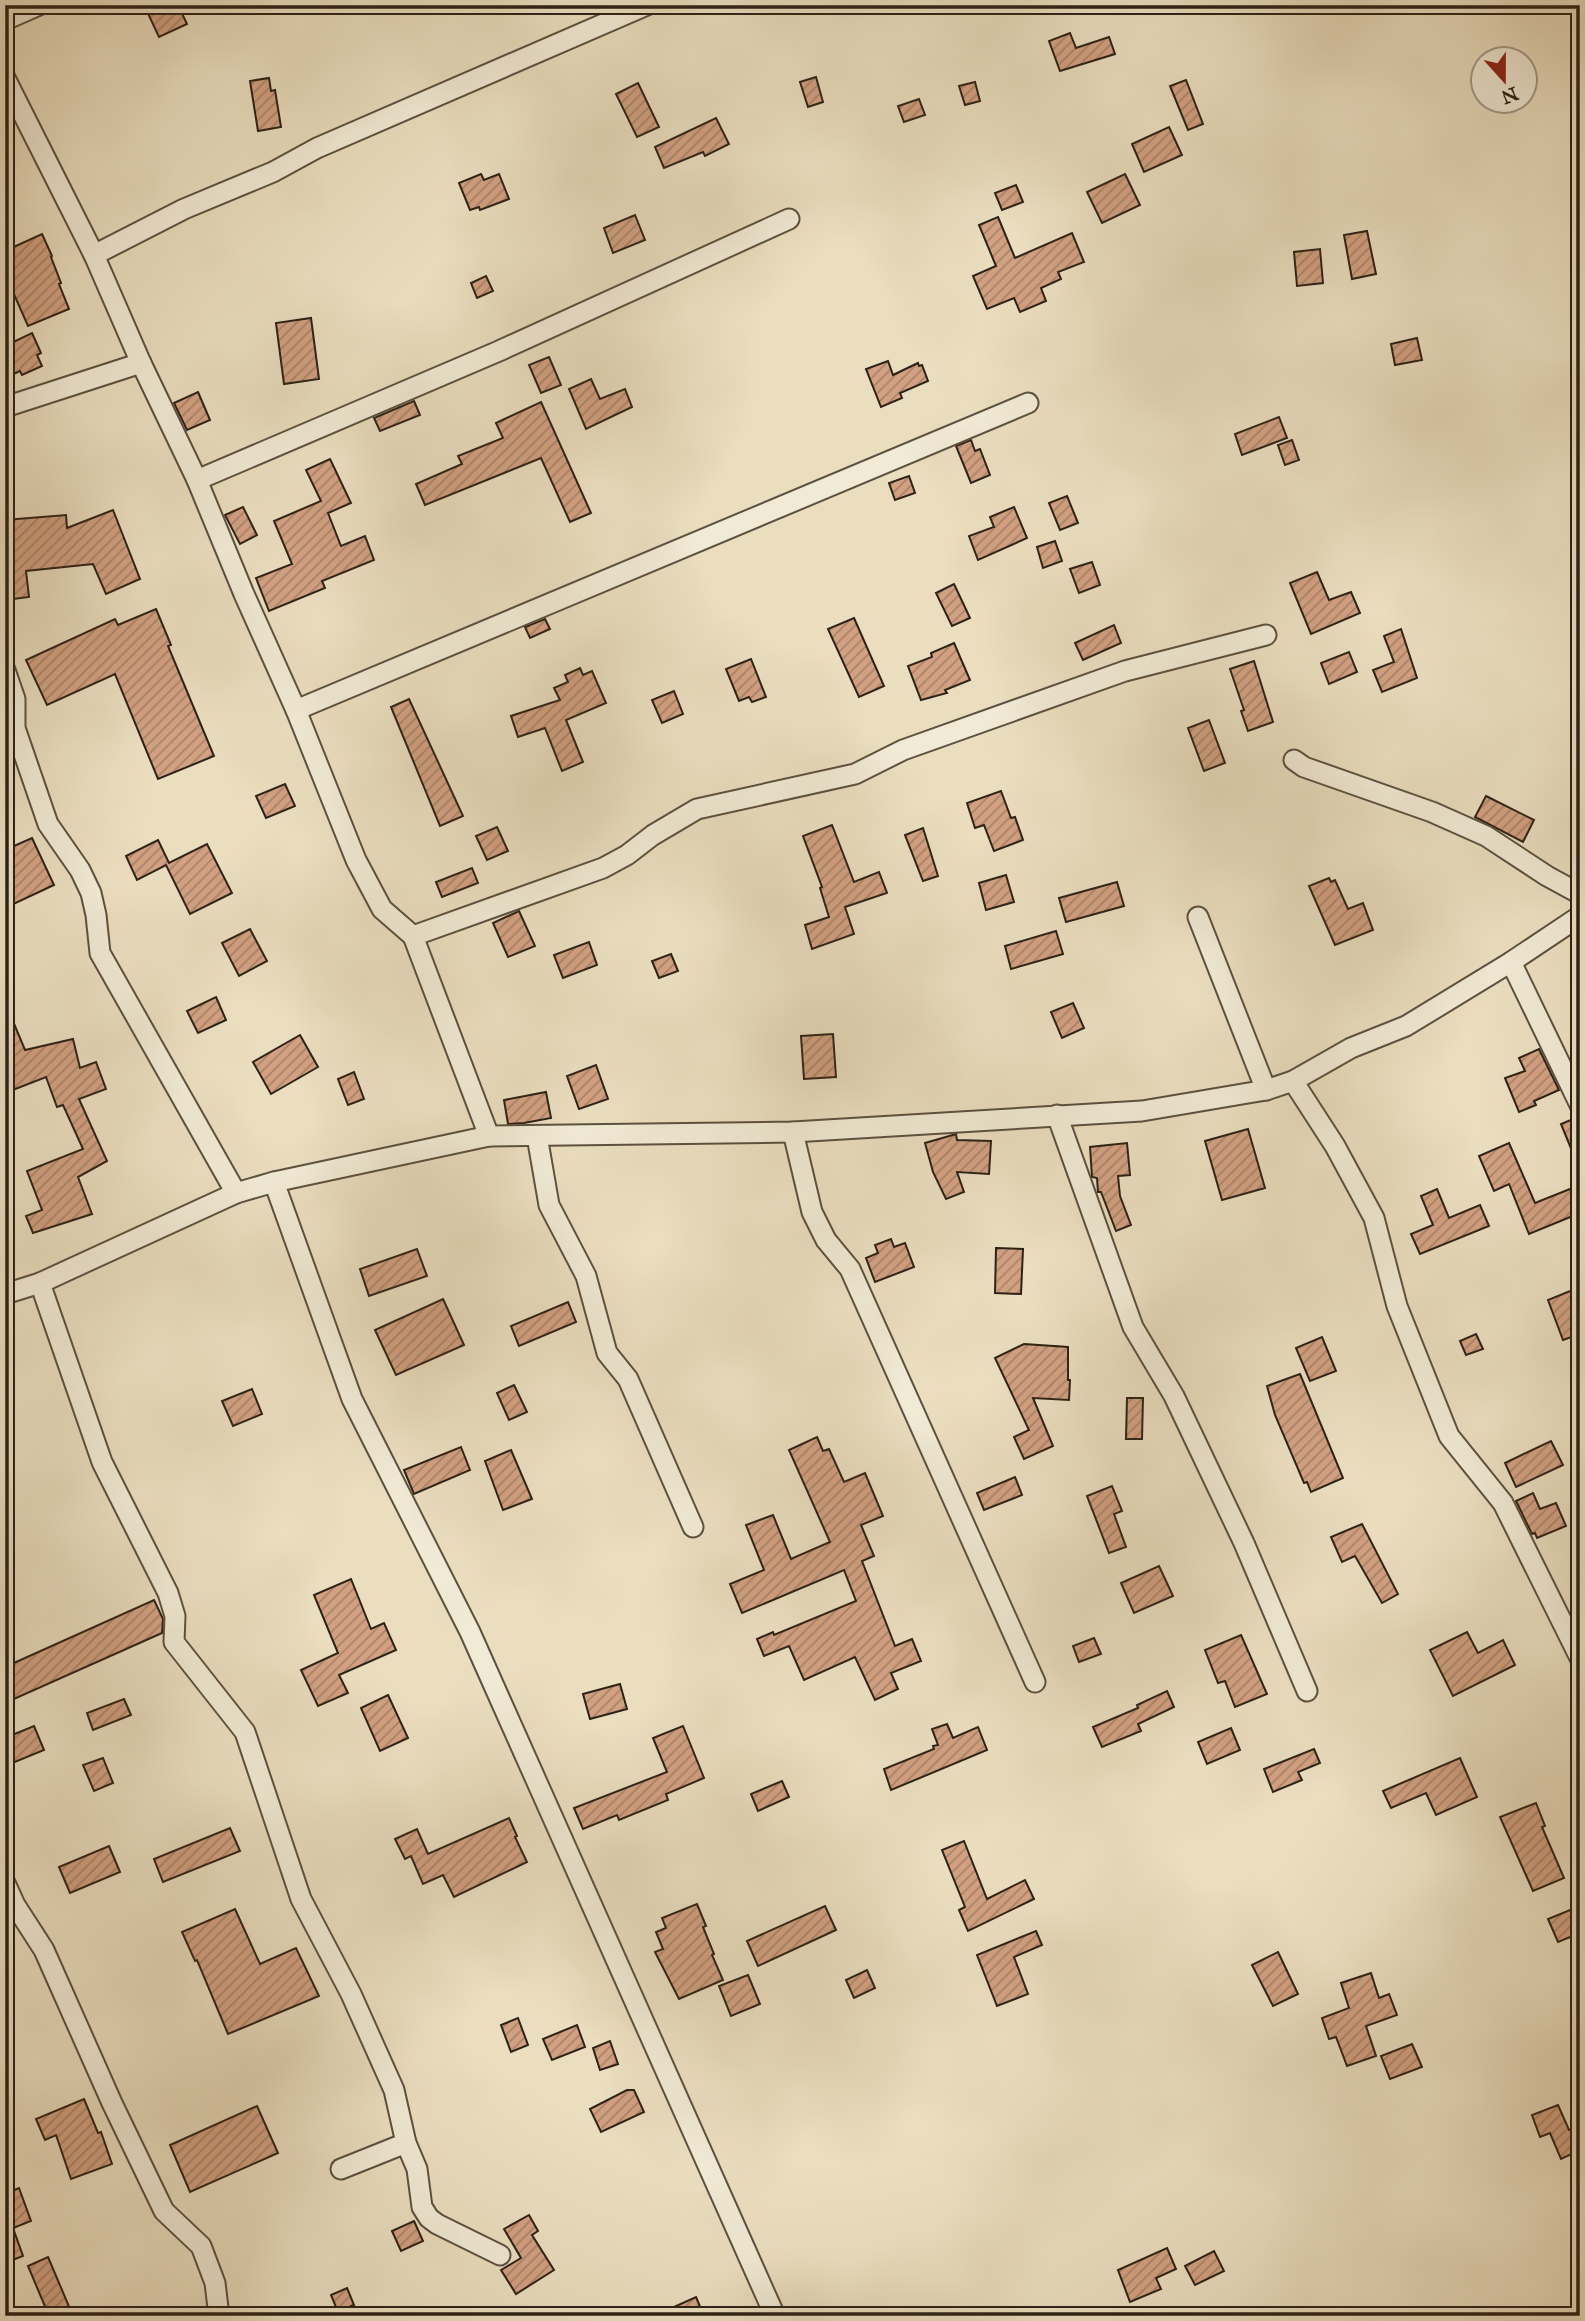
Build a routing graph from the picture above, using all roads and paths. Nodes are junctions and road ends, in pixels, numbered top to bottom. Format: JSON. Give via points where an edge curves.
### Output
{"nodes":[{"id":1,"x":39,"y":5,"type":"edge"},
{"id":2,"x":647,"y":5,"type":"edge"},
{"id":3,"x":5,"y":20,"type":"edge"},
{"id":4,"x":5,"y":78,"type":"edge"},
{"id":5,"x":789,"y":219,"type":"dead end"},
{"id":6,"x":94,"y":255,"type":"junction"},
{"id":7,"x":141,"y":363,"type":"junction"},
{"id":8,"x":1028,"y":403,"type":"dead end"},
{"id":9,"x":5,"y":407,"type":"edge"},
{"id":10,"x":197,"y":480,"type":"junction"},
{"id":11,"x":1266,"y":635,"type":"dead end"},
{"id":12,"x":5,"y":670,"type":"edge"},
{"id":13,"x":296,"y":710,"type":"junction"},
{"id":14,"x":1294,"y":760,"type":"dead end"},
{"id":15,"x":1580,"y":894,"type":"edge"},
{"id":16,"x":1580,"y":916,"type":"edge"},
{"id":17,"x":1198,"y":917,"type":"dead end"},
{"id":18,"x":413,"y":936,"type":"junction"},
{"id":19,"x":1511,"y":962,"type":"junction"},
{"id":20,"x":1293,"y":1081,"type":"junction"},
{"id":21,"x":1266,"y":1090,"type":"junction"},
{"id":22,"x":1580,"y":1105,"type":"edge"},
{"id":23,"x":1057,"y":1115,"type":"junction"},
{"id":24,"x":793,"y":1132,"type":"junction"},
{"id":25,"x":489,"y":1136,"type":"junction"},
{"id":26,"x":537,"y":1136,"type":"junction"},
{"id":27,"x":274,"y":1182,"type":"junction"},
{"id":28,"x":236,"y":1193,"type":"junction"},
{"id":29,"x":40,"y":1283,"type":"junction"},
{"id":30,"x":6,"y":1291,"type":"edge"},
{"id":31,"x":693,"y":1527,"type":"dead end"},
{"id":32,"x":1580,"y":1658,"type":"edge"},
{"id":33,"x":1035,"y":1682,"type":"dead end"},
{"id":34,"x":1307,"y":1691,"type":"dead end"},
{"id":35,"x":5,"y":1882,"type":"edge"},
{"id":36,"x":406,"y":2143,"type":"junction"},
{"id":37,"x":341,"y":2169,"type":"dead end"},
{"id":38,"x":500,"y":2255,"type":"dead end"},
{"id":39,"x":219,"y":2316,"type":"edge"},
{"id":40,"x":775,"y":2316,"type":"edge"}],
"edges":[{"from":1,"to":3,"type":"street"},
{"from":2,"to":6,"type":"street","via":[[317,148]]},
{"from":4,"to":6,"type":"street"},
{"from":5,"to":10,"type":"street","via":[[499,351]]},
{"from":6,"to":7,"type":"street"},
{"from":7,"to":9,"type":"street"},
{"from":7,"to":10,"type":"street"},
{"from":8,"to":13,"type":"street"},
{"from":10,"to":13,"type":"street"},
{"from":11,"to":18,"type":"street","via":[[1125,671],[903,750],[855,774],[697,809],[603,868]]},
{"from":12,"to":28,"type":"street","via":[[15,699],[15,728],[48,824],[91,893],[100,953]]},
{"from":13,"to":18,"type":"street","via":[[356,860],[382,909]]},
{"from":14,"to":15,"type":"street","via":[[1486,836]]},
{"from":16,"to":19,"type":"street"},
{"from":17,"to":21,"type":"street"},
{"from":18,"to":25,"type":"street"},
{"from":19,"to":20,"type":"street","via":[[1406,1026],[1351,1048]]},
{"from":19,"to":22,"type":"street"},
{"from":20,"to":21,"type":"street"},
{"from":20,"to":32,"type":"street","via":[[1374,1218],[1397,1306],[1449,1436],[1503,1503]]},
{"from":21,"to":23,"type":"street","via":[[1142,1111]]},
{"from":23,"to":24,"type":"street"},
{"from":23,"to":34,"type":"street","via":[[1133,1327],[1174,1396]]},
{"from":24,"to":26,"type":"street"},
{"from":24,"to":33,"type":"street","via":[[812,1212],[826,1240],[850,1269]]},
{"from":25,"to":26,"type":"street"},
{"from":25,"to":27,"type":"street"},
{"from":26,"to":31,"type":"street","via":[[549,1205],[586,1276],[607,1353],[628,1379]]},
{"from":27,"to":28,"type":"street"},
{"from":27,"to":40,"type":"street","via":[[352,1399],[470,1632]]},
{"from":28,"to":29,"type":"street"},
{"from":29,"to":30,"type":"street"},
{"from":29,"to":36,"type":"street","via":[[102,1462],[168,1593],[175,1616],[174,1642],[245,1732],[301,1899],[394,2090]]},
{"from":35,"to":39,"type":"street","via":[[44,1950],[164,2211],[201,2246],[215,2283]]},
{"from":36,"to":37,"type":"street"},
{"from":36,"to":38,"type":"street","via":[[429,2218]]}]}
